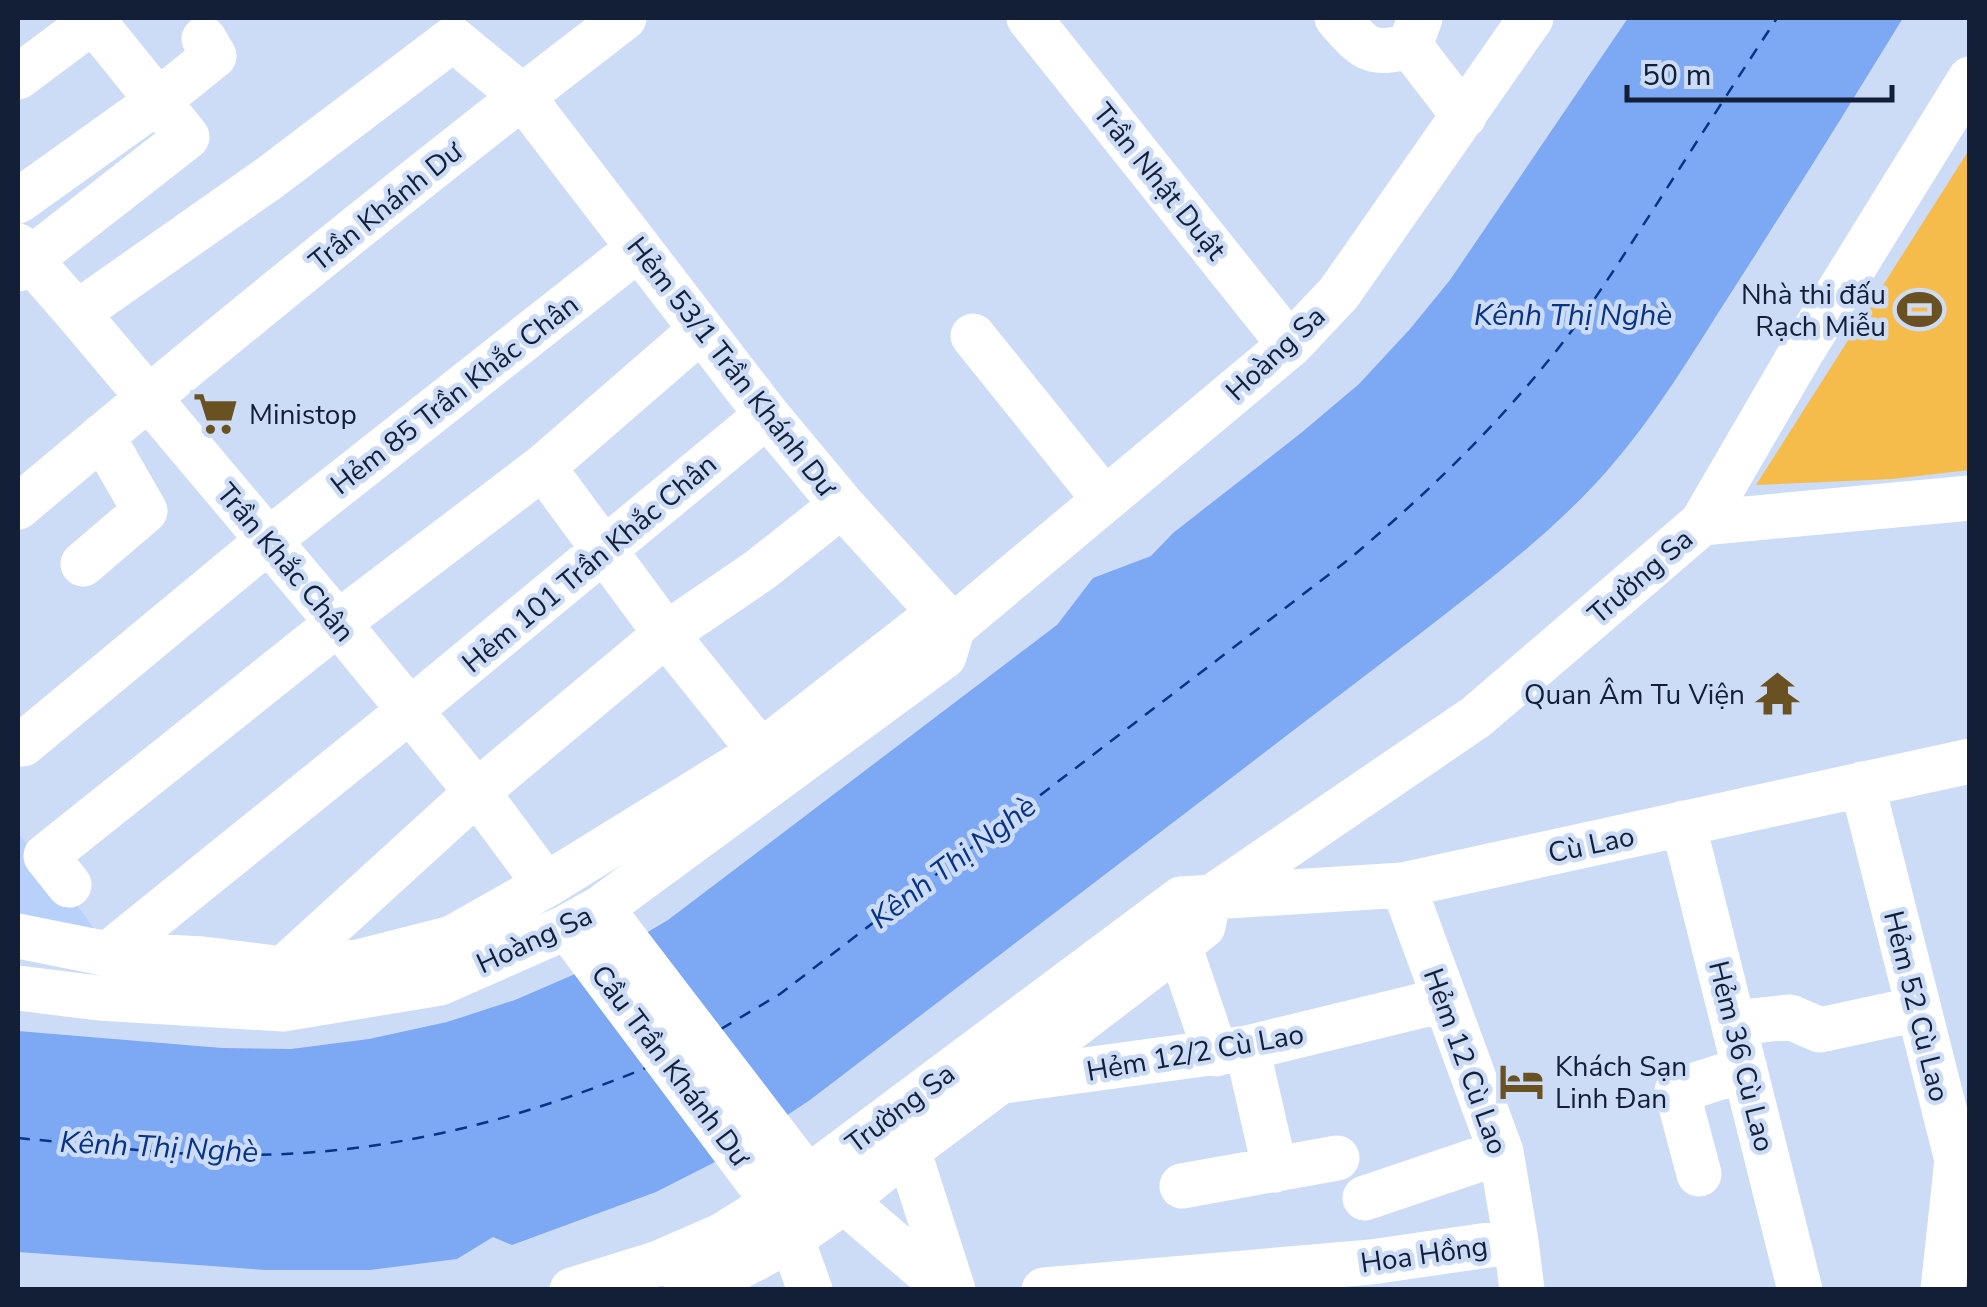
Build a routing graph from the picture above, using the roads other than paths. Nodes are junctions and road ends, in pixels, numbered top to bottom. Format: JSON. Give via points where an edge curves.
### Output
{"nodes":[{"id":1,"x":624,"y":18,"type":"edge"},
{"id":2,"x":1030,"y":18,"type":"edge"},
{"id":3,"x":1337,"y":18,"type":"edge"},
{"id":4,"x":1530,"y":18,"type":"edge"},
{"id":5,"x":92,"y":19,"type":"edge"},
{"id":6,"x":1415,"y":32,"type":"edge"},
{"id":7,"x":204,"y":39,"type":"dead end"},
{"id":8,"x":18,"y":77,"type":"edge"},
{"id":9,"x":1970,"y":79,"type":"edge"},
{"id":10,"x":522,"y":96,"type":"junction"},
{"id":11,"x":158,"y":101,"type":"junction"},
{"id":12,"x":1464,"y":116,"type":"junction"},
{"id":13,"x":18,"y":201,"type":"edge"},
{"id":14,"x":639,"y":248,"type":"junction"},
{"id":15,"x":21,"y":258,"type":"edge"},
{"id":16,"x":77,"y":314,"type":"junction"},
{"id":17,"x":702,"y":330,"type":"junction"},
{"id":18,"x":973,"y":336,"type":"dead end"},
{"id":19,"x":1290,"y":344,"type":"junction"},
{"id":20,"x":148,"y":398,"type":"junction"},
{"id":21,"x":767,"y":415,"type":"junction"},
{"id":22,"x":102,"y":436,"type":"junction"},
{"id":23,"x":543,"y":466,"type":"junction"},
{"id":24,"x":1970,"y":498,"type":"edge"},
{"id":25,"x":20,"y":499,"type":"edge"},
{"id":26,"x":1106,"y":500,"type":"junction"},
{"id":27,"x":842,"y":504,"type":"junction"},
{"id":28,"x":1702,"y":523,"type":"junction"},
{"id":29,"x":270,"y":540,"type":"junction"},
{"id":30,"x":604,"y":552,"type":"junction"},
{"id":31,"x":83,"y":564,"type":"dead end"},
{"id":32,"x":338,"y":622,"type":"junction"},
{"id":33,"x":953,"y":627,"type":"junction"},
{"id":34,"x":666,"y":634,"type":"junction"},
{"id":35,"x":410,"y":711,"type":"junction"},
{"id":36,"x":23,"y":744,"type":"dead end"},
{"id":37,"x":762,"y":752,"type":"junction"},
{"id":38,"x":1970,"y":761,"type":"edge"},
{"id":39,"x":1862,"y":784,"type":"junction"},
{"id":40,"x":476,"y":792,"type":"junction"},
{"id":41,"x":1683,"y":824,"type":"junction"},
{"id":42,"x":69,"y":885,"type":"dead end"},
{"id":43,"x":546,"y":885,"type":"junction"},
{"id":44,"x":1402,"y":885,"type":"junction"},
{"id":45,"x":1210,"y":898,"type":"junction"},
{"id":46,"x":584,"y":917,"type":"junction"},
{"id":47,"x":18,"y":936,"type":"edge"},
{"id":48,"x":1179,"y":945,"type":"junction"},
{"id":49,"x":108,"y":954,"type":"junction"},
{"id":50,"x":282,"y":969,"type":"junction"},
{"id":51,"x":18,"y":988,"type":"edge"},
{"id":52,"x":1444,"y":1000,"type":"junction"},
{"id":53,"x":1918,"y":1009,"type":"junction"},
{"id":54,"x":1733,"y":1023,"type":"junction"},
{"id":55,"x":1232,"y":1051,"type":"junction"},
{"id":56,"x":1745,"y":1069,"type":"junction"},
{"id":57,"x":1002,"y":1081,"type":"junction"},
{"id":58,"x":908,"y":1150,"type":"junction"},
{"id":59,"x":1501,"y":1152,"type":"junction"},
{"id":60,"x":1337,"y":1158,"type":"dead end"},
{"id":61,"x":1274,"y":1170,"type":"junction"},
{"id":62,"x":1699,"y":1174,"type":"dead end"},
{"id":63,"x":1182,"y":1186,"type":"dead end"},
{"id":64,"x":1365,"y":1198,"type":"dead end"},
{"id":65,"x":804,"y":1205,"type":"junction"},
{"id":66,"x":1516,"y":1242,"type":"junction"},
{"id":67,"x":710,"y":1286,"type":"edge"},
{"id":68,"x":572,"y":1290,"type":"edge"},
{"id":69,"x":810,"y":1290,"type":"edge"},
{"id":70,"x":951,"y":1290,"type":"edge"},
{"id":71,"x":1044,"y":1290,"type":"edge"},
{"id":72,"x":1522,"y":1290,"type":"edge"},
{"id":73,"x":1800,"y":1290,"type":"edge"},
{"id":74,"x":1943,"y":1290,"type":"edge"}],
"edges":[{"from":1,"to":10,"type":"street","name":"Trần Khánh Dư"},
{"from":2,"to":19,"type":"street","name":"Trần Nhật Duật"},
{"from":3,"to":6,"type":"street","via":[[1375,51],[1389,51]]},
{"from":4,"to":12,"type":"street","name":"Hoàng Sa"},
{"from":5,"to":8,"type":"street"},
{"from":5,"to":11,"type":"street"},
{"from":6,"to":12,"type":"street"},
{"from":7,"to":11,"type":"street","via":[[214,56]]},
{"from":9,"to":28,"type":"street","name":"Trường Sa"},
{"from":10,"to":14,"type":"street","name":"Hẻm 53/1 Trần Khánh Dư"},
{"from":10,"to":16,"type":"street","name":"Hẻm 53/1 Trần Khánh Dư","via":[[452,39]]},
{"from":10,"to":20,"type":"street","name":"Trần Khánh Dư"},
{"from":11,"to":13,"type":"street"},
{"from":11,"to":15,"type":"street","via":[[186,136]]},
{"from":12,"to":19,"type":"street","name":"Hoàng Sa","via":[[1339,293]]},
{"from":14,"to":17,"type":"street","name":"Hẻm 53/1 Trần Khánh Dư"},
{"from":14,"to":29,"type":"street","name":"Hẻm 85 Trần Khắc Chân"},
{"from":15,"to":16,"type":"street","name":"Trần Khắc Chân"},
{"from":16,"to":20,"type":"street","name":"Trần Khắc Chân"},
{"from":17,"to":21,"type":"street","name":"Hẻm 53/1 Trần Khánh Dư"},
{"from":17,"to":23,"type":"street"},
{"from":18,"to":26,"type":"street"},
{"from":19,"to":26,"type":"street","name":"Hoàng Sa"},
{"from":20,"to":22,"type":"street","name":"Trần Khánh Dư"},
{"from":20,"to":29,"type":"street","name":"Trần Khắc Chân"},
{"from":21,"to":27,"type":"street","name":"Hẻm 53/1 Trần Khánh Dư"},
{"from":21,"to":30,"type":"street","name":"Hẻm 101 Trần Khắc Chân"},
{"from":22,"to":25,"type":"street","name":"Trần Khánh Dư"},
{"from":22,"to":31,"type":"street","via":[[144,511]]},
{"from":23,"to":30,"type":"street"},
{"from":23,"to":32,"type":"street"},
{"from":24,"to":28,"type":"street"},
{"from":26,"to":33,"type":"street","name":"Hoàng Sa"},
{"from":27,"to":33,"type":"street","name":"Hẻm 53/1 Trần Khánh Dư"},
{"from":27,"to":34,"type":"street"},
{"from":28,"to":45,"type":"street","name":"Trường Sa","via":[[1476,718]]},
{"from":29,"to":32,"type":"street","name":"Trần Khắc Chân"},
{"from":29,"to":36,"type":"street","name":"Hẻm 85 Trần Khắc Chân"},
{"from":30,"to":34,"type":"street"},
{"from":30,"to":35,"type":"street","name":"Hẻm 101 Trần Khắc Chân"},
{"from":32,"to":35,"type":"street","name":"Trần Khắc Chân"},
{"from":32,"to":42,"type":"street","via":[[46,856]]},
{"from":33,"to":37,"type":"street","name":"Hoàng Sa","via":[[920,628]]},
{"from":33,"to":46,"type":"street","name":"Hoàng Sa","via":[[944,656]]},
{"from":34,"to":37,"type":"street"},
{"from":34,"to":40,"type":"street"},
{"from":35,"to":40,"type":"street","name":"Trần Khắc Chân"},
{"from":35,"to":49,"type":"street","name":"Hẻm 101 Trần Khắc Chân"},
{"from":37,"to":43,"type":"street","name":"Hoàng Sa"},
{"from":38,"to":39,"type":"street","name":"Cù Lao"},
{"from":39,"to":41,"type":"street","name":"Cù Lao"},
{"from":39,"to":53,"type":"street","name":"Hẻm 52 Cù Lao"},
{"from":40,"to":43,"type":"street","name":"Trần Khắc Chân"},
{"from":40,"to":50,"type":"street"},
{"from":41,"to":44,"type":"street","name":"Cù Lao"},
{"from":41,"to":54,"type":"street","name":"Hẻm 36 Cù Lao"},
{"from":43,"to":50,"type":"street","name":"Hoàng Sa","via":[[452,938],[358,962]]},
{"from":44,"to":45,"type":"street","name":"Cù Lao"},
{"from":44,"to":52,"type":"street","name":"Hẻm 12 Cù Lao"},
{"from":45,"to":48,"type":"street","name":"Trường Sa","via":[[1203,926]]},
{"from":45,"to":65,"type":"street","name":"Trường Sa","via":[[1180,899]]},
{"from":46,"to":51,"type":"street","name":"Hoàng Sa","via":[[440,983],[283,1009]]},
{"from":46,"to":65,"type":"street","name":"Cầu Trần Khánh Dư"},
{"from":47,"to":49,"type":"street","name":"Hoàng Sa"},
{"from":48,"to":55,"type":"street"},
{"from":48,"to":57,"type":"street","name":"Trường Sa"},
{"from":49,"to":50,"type":"street","name":"Hoàng Sa"},
{"from":52,"to":55,"type":"street","name":"Hẻm 12/2 Cù Lao"},
{"from":52,"to":59,"type":"street","name":"Hẻm 12 Cù Lao"},
{"from":53,"to":54,"type":"street","via":[[1820,1030],[1790,1017]]},
{"from":53,"to":74,"type":"street","name":"Hẻm 52 Cù Lao","via":[[1957,1160]]},
{"from":54,"to":56,"type":"street","name":"Hẻm 36 Cù Lao"},
{"from":55,"to":57,"type":"street","name":"Hẻm 12/2 Cù Lao"},
{"from":55,"to":61,"type":"street"},
{"from":56,"to":62,"type":"street","via":[[1677,1091]]},
{"from":56,"to":73,"type":"street","name":"Hẻm 36 Cù Lao"},
{"from":57,"to":58,"type":"street","name":"Trường Sa"},
{"from":58,"to":65,"type":"street","name":"Trường Sa"},
{"from":58,"to":70,"type":"street"},
{"from":59,"to":64,"type":"street"},
{"from":59,"to":66,"type":"street","name":"Hẻm 12 Cù Lao"},
{"from":60,"to":61,"type":"street"},
{"from":61,"to":63,"type":"street"},
{"from":65,"to":67,"type":"street","name":"Trường Sa"},
{"from":65,"to":68,"type":"street","name":"Trường Sa"},
{"from":65,"to":69,"type":"street"},
{"from":65,"to":70,"type":"street"},
{"from":66,"to":71,"type":"street","name":"Hoa Hồng","via":[[1371,1262]]},
{"from":66,"to":72,"type":"street","name":"Hoa Hồng"}]}
